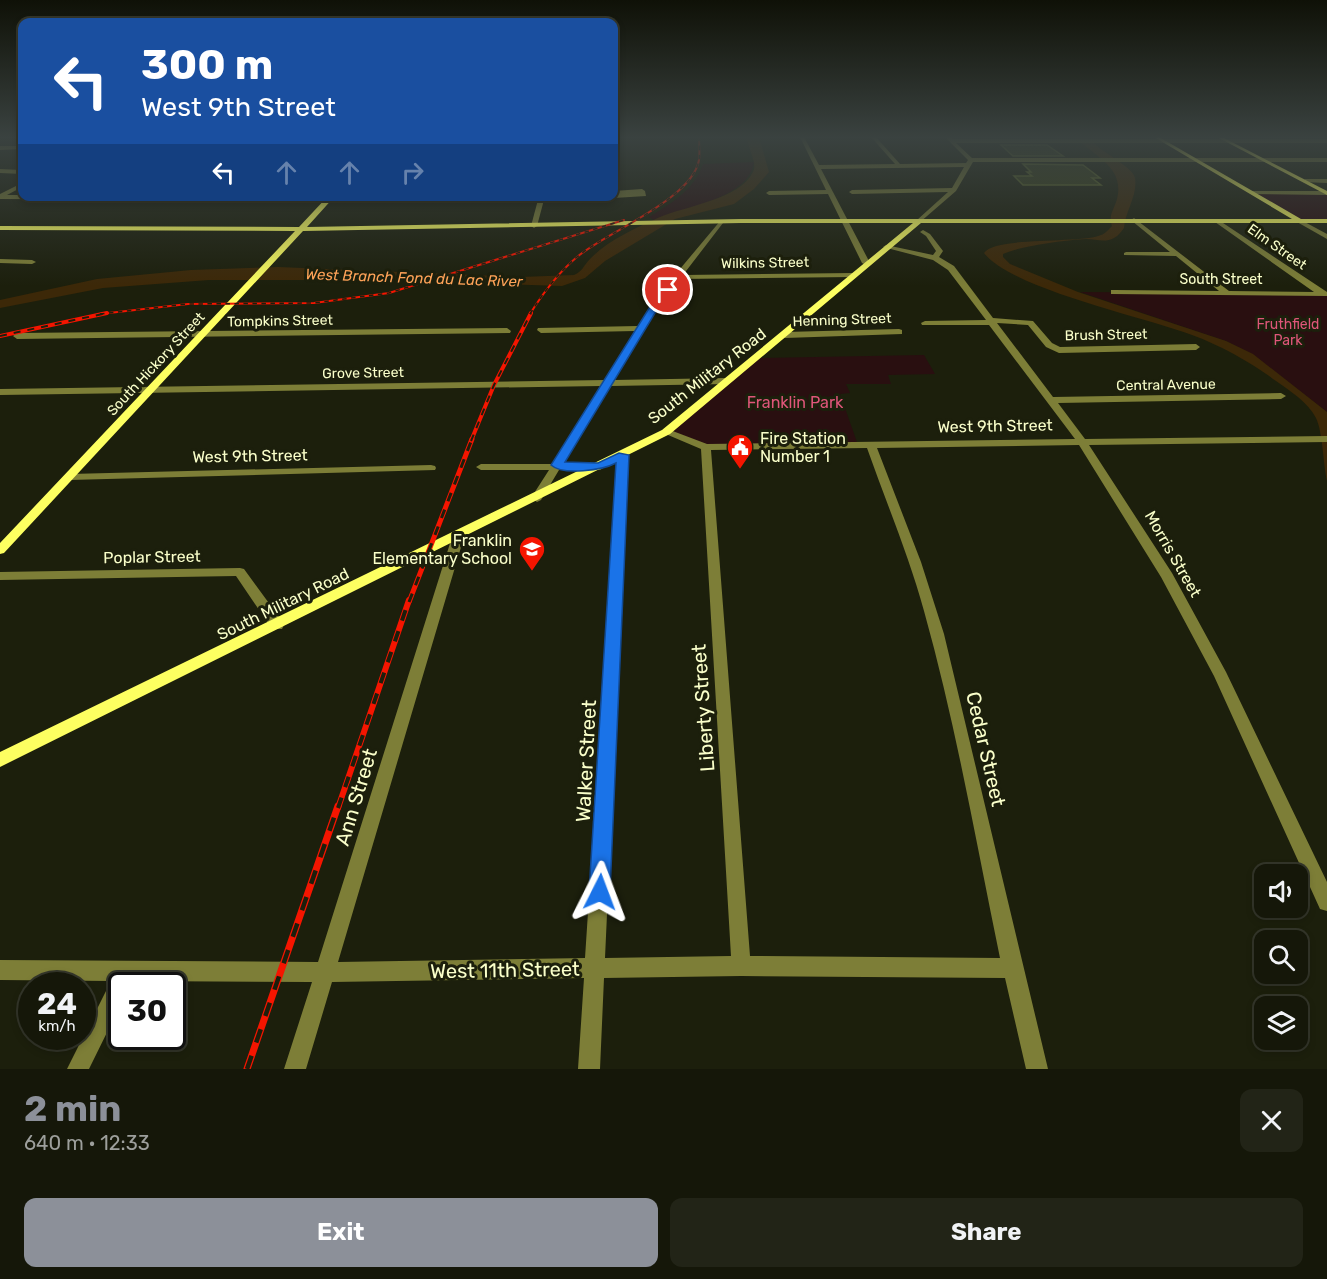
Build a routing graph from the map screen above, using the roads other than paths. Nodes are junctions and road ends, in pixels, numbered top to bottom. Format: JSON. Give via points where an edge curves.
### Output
{"nodes":[{"id":1,"x":18,"y":187,"type":"edge"},
{"id":2,"x":826,"y":187,"type":"edge"},
{"id":3,"x":956,"y":187,"type":"edge"},
{"id":4,"x":1241,"y":187,"type":"edge"},
{"id":5,"x":954,"y":190,"type":"junction"},
{"id":6,"x":828,"y":192,"type":"junction"},
{"id":7,"x":852,"y":192,"type":"dead end"},
{"id":8,"x":769,"y":193,"type":"dead end"},
{"id":9,"x":1252,"y":193,"type":"junction"},
{"id":10,"x":1327,"y":193,"type":"edge"},
{"id":11,"x":0,"y":197,"type":"edge"},
{"id":12,"x":18,"y":197,"type":"edge"},
{"id":13,"x":327,"y":201,"type":"edge"},
{"id":14,"x":541,"y":201,"type":"edge"},
{"id":15,"x":932,"y":210,"type":"junction"},
{"id":16,"x":994,"y":220,"type":"junction"},
{"id":17,"x":1131,"y":220,"type":"junction"},
{"id":18,"x":844,"y":221,"type":"junction"},
{"id":19,"x":1218,"y":221,"type":"junction"},
{"id":20,"x":1299,"y":221,"type":"junction"},
{"id":21,"x":1327,"y":221,"type":"edge"},
{"id":22,"x":721,"y":222,"type":"junction"},
{"id":23,"x":534,"y":226,"type":"junction"},
{"id":24,"x":921,"y":226,"type":"junction"},
{"id":25,"x":0,"y":228,"type":"edge"},
{"id":26,"x":302,"y":229,"type":"junction"},
{"id":27,"x":1327,"y":237,"type":"edge"},
{"id":28,"x":886,"y":247,"type":"junction"},
{"id":29,"x":1126,"y":254,"type":"dead end"},
{"id":30,"x":1178,"y":254,"type":"junction"},
{"id":31,"x":935,"y":258,"type":"junction"},
{"id":32,"x":0,"y":261,"type":"edge"},
{"id":33,"x":32,"y":261,"type":"dead end"},
{"id":34,"x":867,"y":263,"type":"junction"},
{"id":35,"x":853,"y":275,"type":"junction"},
{"id":36,"x":678,"y":277,"type":"junction"},
{"id":37,"x":1114,"y":292,"type":"dead end"},
{"id":38,"x":1227,"y":293,"type":"junction"},
{"id":39,"x":1325,"y":294,"type":"edge"},
{"id":40,"x":992,"y":321,"type":"junction"},
{"id":41,"x":925,"y":323,"type":"dead end"},
{"id":42,"x":642,"y":328,"type":"junction"},
{"id":43,"x":541,"y":330,"type":"dead end"},
{"id":44,"x":507,"y":331,"type":"dead end"},
{"id":45,"x":899,"y":332,"type":"dead end"},
{"id":46,"x":203,"y":335,"type":"junction"},
{"id":47,"x":785,"y":335,"type":"junction"},
{"id":48,"x":18,"y":336,"type":"dead end"},
{"id":49,"x":1196,"y":347,"type":"dead end"},
{"id":50,"x":727,"y":381,"type":"junction"},
{"id":51,"x":608,"y":382,"type":"junction"},
{"id":52,"x":153,"y":390,"type":"junction"},
{"id":53,"x":0,"y":392,"type":"edge"},
{"id":54,"x":1281,"y":396,"type":"dead end"},
{"id":55,"x":1051,"y":400,"type":"junction"},
{"id":56,"x":666,"y":432,"type":"junction"},
{"id":57,"x":1323,"y":438,"type":"edge"},
{"id":58,"x":1081,"y":440,"type":"junction"},
{"id":59,"x":871,"y":445,"type":"junction"},
{"id":60,"x":706,"y":447,"type":"junction"},
{"id":61,"x":623,"y":455,"type":"junction"},
{"id":62,"x":557,"y":465,"type":"junction"},
{"id":63,"x":480,"y":467,"type":"dead end"},
{"id":64,"x":600,"y":467,"type":"junction"},
{"id":65,"x":431,"y":468,"type":"dead end"},
{"id":66,"x":70,"y":477,"type":"junction"},
{"id":67,"x":537,"y":498,"type":"junction"},
{"id":68,"x":458,"y":537,"type":"junction"},
{"id":69,"x":0,"y":550,"type":"edge"},
{"id":70,"x":0,"y":576,"type":"edge"},
{"id":71,"x":277,"y":625,"type":"junction"},
{"id":72,"x":0,"y":760,"type":"edge"},
{"id":73,"x":1327,"y":902,"type":"edge"},
{"id":74,"x":741,"y":966,"type":"junction"},
{"id":75,"x":1010,"y":968,"type":"junction"},
{"id":76,"x":0,"y":969,"type":"edge"},
{"id":77,"x":596,"y":969,"type":"junction"},
{"id":78,"x":126,"y":971,"type":"junction"},
{"id":79,"x":324,"y":972,"type":"junction"},
{"id":80,"x":78,"y":1069,"type":"edge"},
{"id":81,"x":295,"y":1069,"type":"edge"},
{"id":82,"x":589,"y":1069,"type":"edge"},
{"id":83,"x":1037,"y":1069,"type":"edge"}],
"edges":[{"from":1,"to":11,"type":"street"},
{"from":2,"to":6,"type":"street"},
{"from":3,"to":5,"type":"street","name":"South Military Road"},
{"from":4,"to":9,"type":"street"},
{"from":5,"to":7,"type":"street"},
{"from":5,"to":15,"type":"street","name":"South Military Road"},
{"from":6,"to":8,"type":"street"},
{"from":6,"to":18,"type":"street"},
{"from":9,"to":10,"type":"street"},
{"from":9,"to":20,"type":"street"},
{"from":11,"to":12,"type":"street"},
{"from":13,"to":26,"type":"street","name":"South Hickory Street"},
{"from":14,"to":23,"type":"street"},
{"from":15,"to":16,"type":"street","via":[[944,217]]},
{"from":15,"to":24,"type":"street","name":"South Military Road"},
{"from":16,"to":17,"type":"street"},
{"from":16,"to":24,"type":"street"},
{"from":17,"to":19,"type":"street"},
{"from":17,"to":30,"type":"street"},
{"from":18,"to":22,"type":"street"},
{"from":18,"to":24,"type":"street"},
{"from":18,"to":34,"type":"street"},
{"from":19,"to":20,"type":"street"},
{"from":19,"to":39,"type":"street","name":"Elm Street"},
{"from":20,"to":21,"type":"street"},
{"from":20,"to":27,"type":"street"},
{"from":22,"to":23,"type":"street"},
{"from":22,"to":36,"type":"street"},
{"from":23,"to":26,"type":"street"},
{"from":24,"to":28,"type":"street","name":"South Military Road"},
{"from":24,"to":31,"type":"street","via":[[940,251]]},
{"from":25,"to":26,"type":"street"},
{"from":26,"to":46,"type":"street","name":"South Hickory Street"},
{"from":28,"to":31,"type":"street","name":"Morris Street"},
{"from":28,"to":34,"type":"street","name":"South Military Road"},
{"from":29,"to":30,"type":"street"},
{"from":30,"to":38,"type":"street"},
{"from":31,"to":40,"type":"street","name":"Morris Street","via":[[951,268]]},
{"from":32,"to":33,"type":"street"},
{"from":34,"to":35,"type":"street","name":"South Military Road"},
{"from":35,"to":36,"type":"street","name":"Wilkins Street"},
{"from":35,"to":47,"type":"street","name":"South Military Road"},
{"from":36,"to":42,"type":"street"},
{"from":37,"to":38,"type":"street","name":"South Street"},
{"from":38,"to":39,"type":"street","name":"South Street"},
{"from":40,"to":41,"type":"street","name":"Brush Street"},
{"from":40,"to":49,"type":"street","name":"Brush Street","via":[[1032,324],[1049,345],[1059,350]]},
{"from":40,"to":55,"type":"street","name":"Morris Street"},
{"from":42,"to":43,"type":"street"},
{"from":42,"to":51,"type":"street"},
{"from":44,"to":46,"type":"street","name":"Tompkins Street"},
{"from":45,"to":47,"type":"street","name":"Henning Street"},
{"from":46,"to":48,"type":"street","name":"Tompkins Street"},
{"from":46,"to":52,"type":"street","name":"South Hickory Street"},
{"from":47,"to":50,"type":"street","name":"South Military Road"},
{"from":50,"to":51,"type":"street","name":"Grove Street"},
{"from":50,"to":56,"type":"street","name":"South Military Road"},
{"from":51,"to":52,"type":"street","name":"Grove Street"},
{"from":51,"to":62,"type":"street"},
{"from":52,"to":53,"type":"street","name":"Grove Street"},
{"from":52,"to":66,"type":"street","name":"South Hickory Street"},
{"from":54,"to":55,"type":"street","name":"Central Avenue"},
{"from":55,"to":58,"type":"street","name":"Morris Street"},
{"from":56,"to":60,"type":"street","name":"West 9th Street"},
{"from":56,"to":61,"type":"street","name":"South Military Road"},
{"from":57,"to":58,"type":"street","name":"West 9th Street"},
{"from":58,"to":59,"type":"street","name":"West 9th Street"},
{"from":58,"to":73,"type":"street","name":"Morris Street","via":[[1167,576]]},
{"from":59,"to":60,"type":"street","name":"West 9th Street"},
{"from":59,"to":75,"type":"street","name":"Cedar Street","via":[[937,632],[979,809]]},
{"from":60,"to":74,"type":"street","name":"Liberty Street"},
{"from":61,"to":64,"type":"street","name":"South Military Road"},
{"from":61,"to":77,"type":"street","name":"Walker Street"},
{"from":62,"to":63,"type":"street"},
{"from":62,"to":64,"type":"street"},
{"from":62,"to":67,"type":"street"},
{"from":64,"to":67,"type":"street","name":"South Military Road"},
{"from":65,"to":66,"type":"street","name":"West 9th Street"},
{"from":66,"to":69,"type":"street","name":"South Hickory Street"},
{"from":67,"to":68,"type":"street","name":"South Military Road"},
{"from":68,"to":71,"type":"street","name":"South Military Road"},
{"from":68,"to":79,"type":"street","name":"Ann Street"},
{"from":70,"to":71,"type":"street","name":"Poplar Street","via":[[240,573]]},
{"from":71,"to":72,"type":"street","name":"South Military Road"},
{"from":74,"to":75,"type":"street","name":"West 11th Street"},
{"from":74,"to":77,"type":"street","name":"West 11th Street"},
{"from":75,"to":83,"type":"street","name":"Cedar Street"},
{"from":76,"to":78,"type":"street","name":"West 11th Street"},
{"from":77,"to":79,"type":"street","name":"West 11th Street"},
{"from":77,"to":82,"type":"street","name":"Walker Street"},
{"from":78,"to":79,"type":"street","name":"West 11th Street"},
{"from":78,"to":80,"type":"street"},
{"from":79,"to":81,"type":"street","name":"Ann Street"}]}
